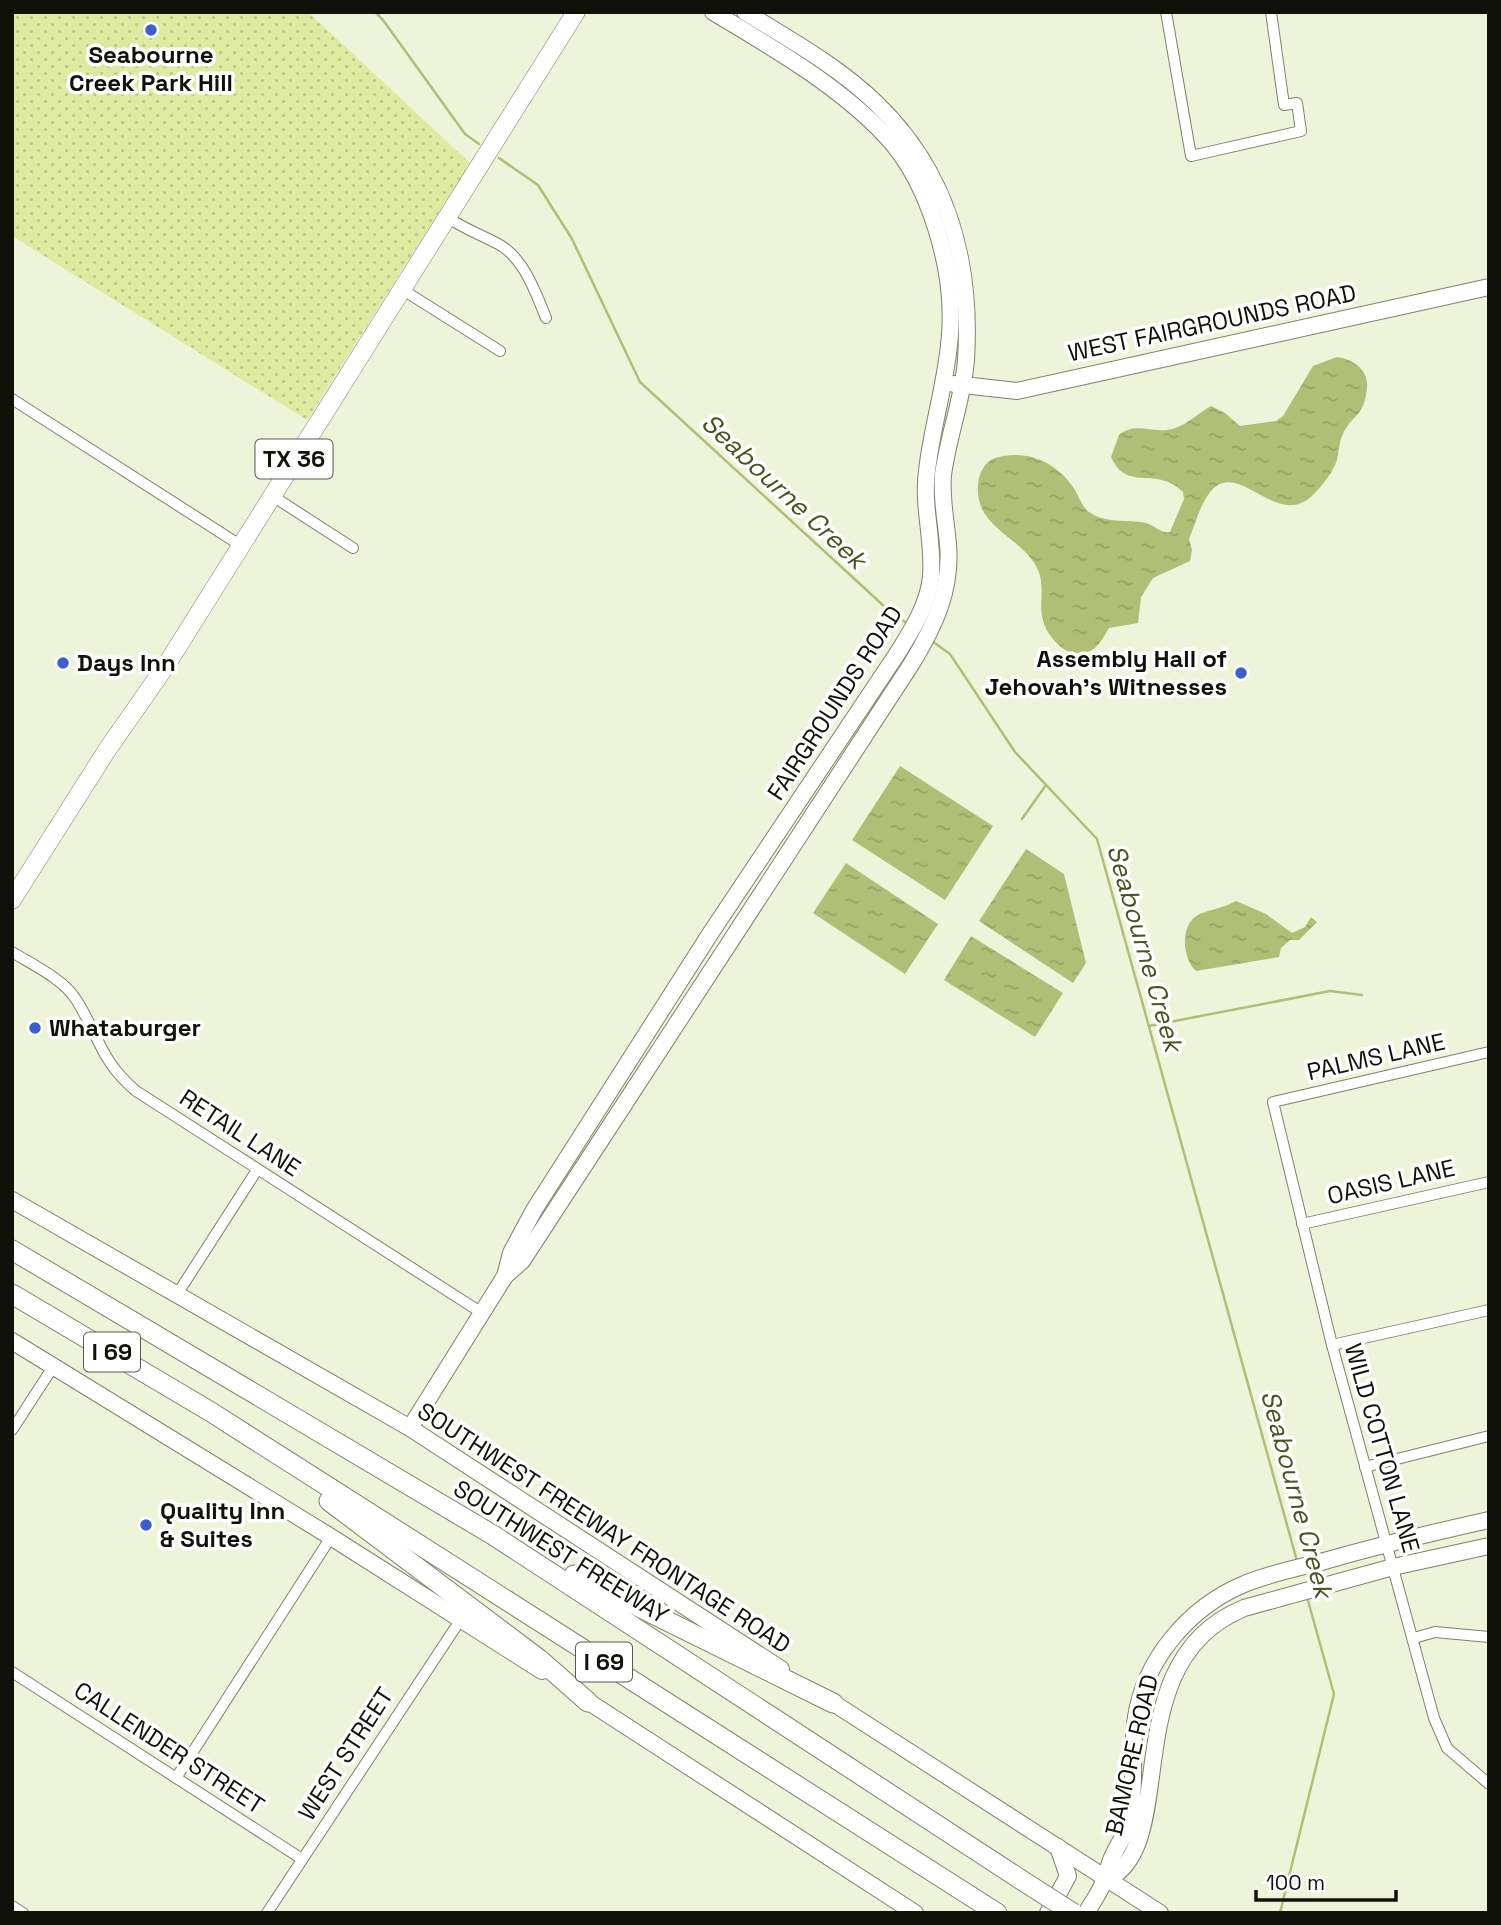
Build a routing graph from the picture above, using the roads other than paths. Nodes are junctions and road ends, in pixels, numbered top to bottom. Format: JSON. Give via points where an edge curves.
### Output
{"nodes":[{"id":1,"x":576,"y":12,"type":"edge"},
{"id":2,"x":713,"y":12,"type":"edge"},
{"id":3,"x":745,"y":12,"type":"edge"},
{"id":4,"x":1166,"y":12,"type":"edge"},
{"id":5,"x":1271,"y":12,"type":"edge"},
{"id":6,"x":447,"y":217,"type":"junction"},
{"id":7,"x":1489,"y":287,"type":"edge"},
{"id":8,"x":403,"y":290,"type":"junction"},
{"id":9,"x":546,"y":318,"type":"dead end"},
{"id":10,"x":500,"y":351,"type":"dead end"},
{"id":11,"x":944,"y":383,"type":"junction"},
{"id":12,"x":961,"y":386,"type":"junction"},
{"id":13,"x":12,"y":399,"type":"edge"},
{"id":14,"x":271,"y":495,"type":"junction"},
{"id":15,"x":240,"y":545,"type":"junction"},
{"id":16,"x":353,"y":548,"type":"dead end"},
{"id":17,"x":12,"y":900,"type":"edge"},
{"id":18,"x":12,"y":952,"type":"edge"},
{"id":19,"x":1489,"y":1052,"type":"edge"},
{"id":20,"x":1273,"y":1102,"type":"joint"},
{"id":21,"x":257,"y":1170,"type":"junction"},
{"id":22,"x":1489,"y":1182,"type":"edge"},
{"id":23,"x":12,"y":1200,"type":"edge"},
{"id":24,"x":1302,"y":1224,"type":"junction"},
{"id":25,"x":12,"y":1250,"type":"edge"},
{"id":26,"x":505,"y":1276,"type":"junction"},
{"id":27,"x":12,"y":1294,"type":"edge"},
{"id":28,"x":176,"y":1296,"type":"junction"},
{"id":29,"x":1489,"y":1310,"type":"edge"},
{"id":30,"x":482,"y":1313,"type":"junction"},
{"id":31,"x":12,"y":1341,"type":"edge"},
{"id":32,"x":1332,"y":1345,"type":"junction"},
{"id":33,"x":53,"y":1367,"type":"junction"},
{"id":34,"x":211,"y":1412,"type":"junction"},
{"id":35,"x":410,"y":1428,"type":"junction"},
{"id":36,"x":12,"y":1430,"type":"edge"},
{"id":37,"x":1489,"y":1436,"type":"edge"},
{"id":38,"x":1365,"y":1467,"type":"junction"},
{"id":39,"x":1489,"y":1520,"type":"edge"},
{"id":40,"x":493,"y":1535,"type":"junction"},
{"id":41,"x":331,"y":1537,"type":"junction"},
{"id":42,"x":1387,"y":1543,"type":"junction"},
{"id":43,"x":1489,"y":1546,"type":"edge"},
{"id":44,"x":1394,"y":1567,"type":"junction"},
{"id":45,"x":461,"y":1619,"type":"junction"},
{"id":46,"x":1489,"y":1637,"type":"edge"},
{"id":47,"x":1414,"y":1638,"type":"junction"},
{"id":48,"x":12,"y":1672,"type":"edge"},
{"id":49,"x":588,"y":1702,"type":"junction"},
{"id":50,"x":833,"y":1703,"type":"junction"},
{"id":51,"x":176,"y":1778,"type":"junction"},
{"id":52,"x":1489,"y":1784,"type":"edge"},
{"id":53,"x":1058,"y":1847,"type":"junction"},
{"id":54,"x":302,"y":1859,"type":"junction"},
{"id":55,"x":1108,"y":1879,"type":"junction"},
{"id":56,"x":12,"y":1906,"type":"edge"},
{"id":57,"x":23,"y":1913,"type":"edge"},
{"id":58,"x":267,"y":1913,"type":"edge"},
{"id":59,"x":915,"y":1913,"type":"edge"},
{"id":60,"x":997,"y":1913,"type":"edge"},
{"id":61,"x":1048,"y":1913,"type":"edge"},
{"id":62,"x":1073,"y":1913,"type":"edge"},
{"id":63,"x":1086,"y":1913,"type":"edge"},
{"id":64,"x":1160,"y":1913,"type":"edge"}],
"edges":[{"from":1,"to":6,"type":"main road","number":"TX 36"},
{"from":2,"to":11,"type":"street","name":"FAIRGROUNDS ROAD","via":[[850,103],[903,159],[933,220],[945,261],[950,321]]},
{"from":3,"to":12,"type":"street","name":"FAIRGROUNDS ROAD","via":[[877,103],[930,171],[961,254],[967,288]]},
{"from":4,"to":5,"type":"street","via":[[1191,156],[1301,131],[1297,103],[1284,105]]},
{"from":6,"to":8,"type":"main road","number":"TX 36"},
{"from":6,"to":9,"type":"street","via":[[514,258]]},
{"from":7,"to":12,"type":"street","name":"WEST FAIRGROUNDS ROAD","via":[[1017,391]]},
{"from":8,"to":10,"type":"street"},
{"from":8,"to":14,"type":"main road","number":"TX 36"},
{"from":11,"to":12,"type":"street","name":"WEST FAIRGROUNDS ROAD"},
{"from":11,"to":26,"type":"street","name":"FAIRGROUNDS ROAD","via":[[925,491],[931,548],[925,600],[897,654],[710,934],[534,1210]]},
{"from":12,"to":26,"type":"street","name":"FAIRGROUNDS ROAD","via":[[942,491],[948,578],[942,605],[912,663],[522,1261]]},
{"from":13,"to":15,"type":"street"},
{"from":14,"to":15,"type":"main road","number":"TX 36"},
{"from":14,"to":16,"type":"street"},
{"from":15,"to":17,"type":"main road","number":"TX 36"},
{"from":18,"to":21,"type":"street","name":"RETAIL LANE","via":[[76,999],[101,1052],[121,1078]]},
{"from":19,"to":20,"type":"street","name":"PALMS LANE"},
{"from":20,"to":24,"type":"street","name":"WILD COTTON LANE"},
{"from":21,"to":28,"type":"street"},
{"from":21,"to":30,"type":"street","name":"RETAIL LANE"},
{"from":22,"to":24,"type":"street","name":"OASIS LANE"},
{"from":23,"to":28,"type":"street","name":"SOUTHWEST FREEWAY FRONTAGE ROAD"},
{"from":24,"to":32,"type":"street","name":"WILD COTTON LANE"},
{"from":25,"to":40,"type":"highway","name":"SOUTHWEST FREEWAY","number":"I 69"},
{"from":26,"to":30,"type":"street","name":"FAIRGROUNDS ROAD"},
{"from":27,"to":34,"type":"highway","number":"I 69"},
{"from":28,"to":35,"type":"street","name":"SOUTHWEST FREEWAY FRONTAGE ROAD"},
{"from":29,"to":32,"type":"street"},
{"from":30,"to":35,"type":"street","name":"FAIRGROUNDS ROAD"},
{"from":31,"to":33,"type":"street"},
{"from":32,"to":38,"type":"street","name":"WILD COTTON LANE"},
{"from":33,"to":36,"type":"street"},
{"from":33,"to":41,"type":"street"},
{"from":34,"to":49,"type":"highway","via":[[539,1658]]},
{"from":34,"to":60,"type":"highway","number":"I 69"},
{"from":35,"to":50,"type":"street","name":"SOUTHWEST FREEWAY FRONTAGE ROAD"},
{"from":37,"to":38,"type":"street"},
{"from":38,"to":42,"type":"street","name":"WILD COTTON LANE"},
{"from":39,"to":42,"type":"street","name":"BAMORE ROAD"},
{"from":40,"to":50,"type":"highway"},
{"from":40,"to":62,"type":"highway","name":"SOUTHWEST FREEWAY","number":"I 69","bridge":true},
{"from":41,"to":45,"type":"street"},
{"from":41,"to":51,"type":"street"},
{"from":42,"to":44,"type":"street","name":"WILD COTTON LANE"},
{"from":42,"to":55,"type":"street","name":"BAMORE ROAD","via":[[1261,1578],[1226,1593],[1199,1611],[1159,1656],[1136,1714],[1131,1816],[1109,1866]]},
{"from":43,"to":44,"type":"street","name":"BAMORE ROAD"},
{"from":44,"to":47,"type":"street","name":"WILD COTTON LANE"},
{"from":44,"to":55,"type":"street","name":"BAMORE ROAD","via":[[1226,1615],[1192,1646],[1173,1673],[1164,1701],[1142,1833],[1120,1873]]},
{"from":45,"to":49,"type":"street"},
{"from":45,"to":54,"type":"street","name":"WEST STREET"},
{"from":46,"to":47,"type":"street","via":[[1436,1632]]},
{"from":47,"to":52,"type":"street","name":"WILD COTTON LANE","via":[[1434,1718],[1447,1748]]},
{"from":48,"to":51,"type":"street","name":"CALLENDER STREET"},
{"from":49,"to":59,"type":"street"},
{"from":50,"to":53,"type":"street","name":"SOUTHWEST FREEWAY FRONTAGE ROAD"},
{"from":51,"to":54,"type":"street","name":"CALLENDER STREET"},
{"from":53,"to":55,"type":"street","name":"SOUTHWEST FREEWAY FRONTAGE ROAD"},
{"from":53,"to":61,"type":"street","via":[[1068,1876]]},
{"from":54,"to":58,"type":"street","name":"WEST STREET"},
{"from":55,"to":63,"type":"street","name":"BAMORE ROAD"},
{"from":55,"to":64,"type":"street","name":"SOUTHWEST FREEWAY FRONTAGE ROAD"},
{"from":56,"to":57,"type":"street"}]}
